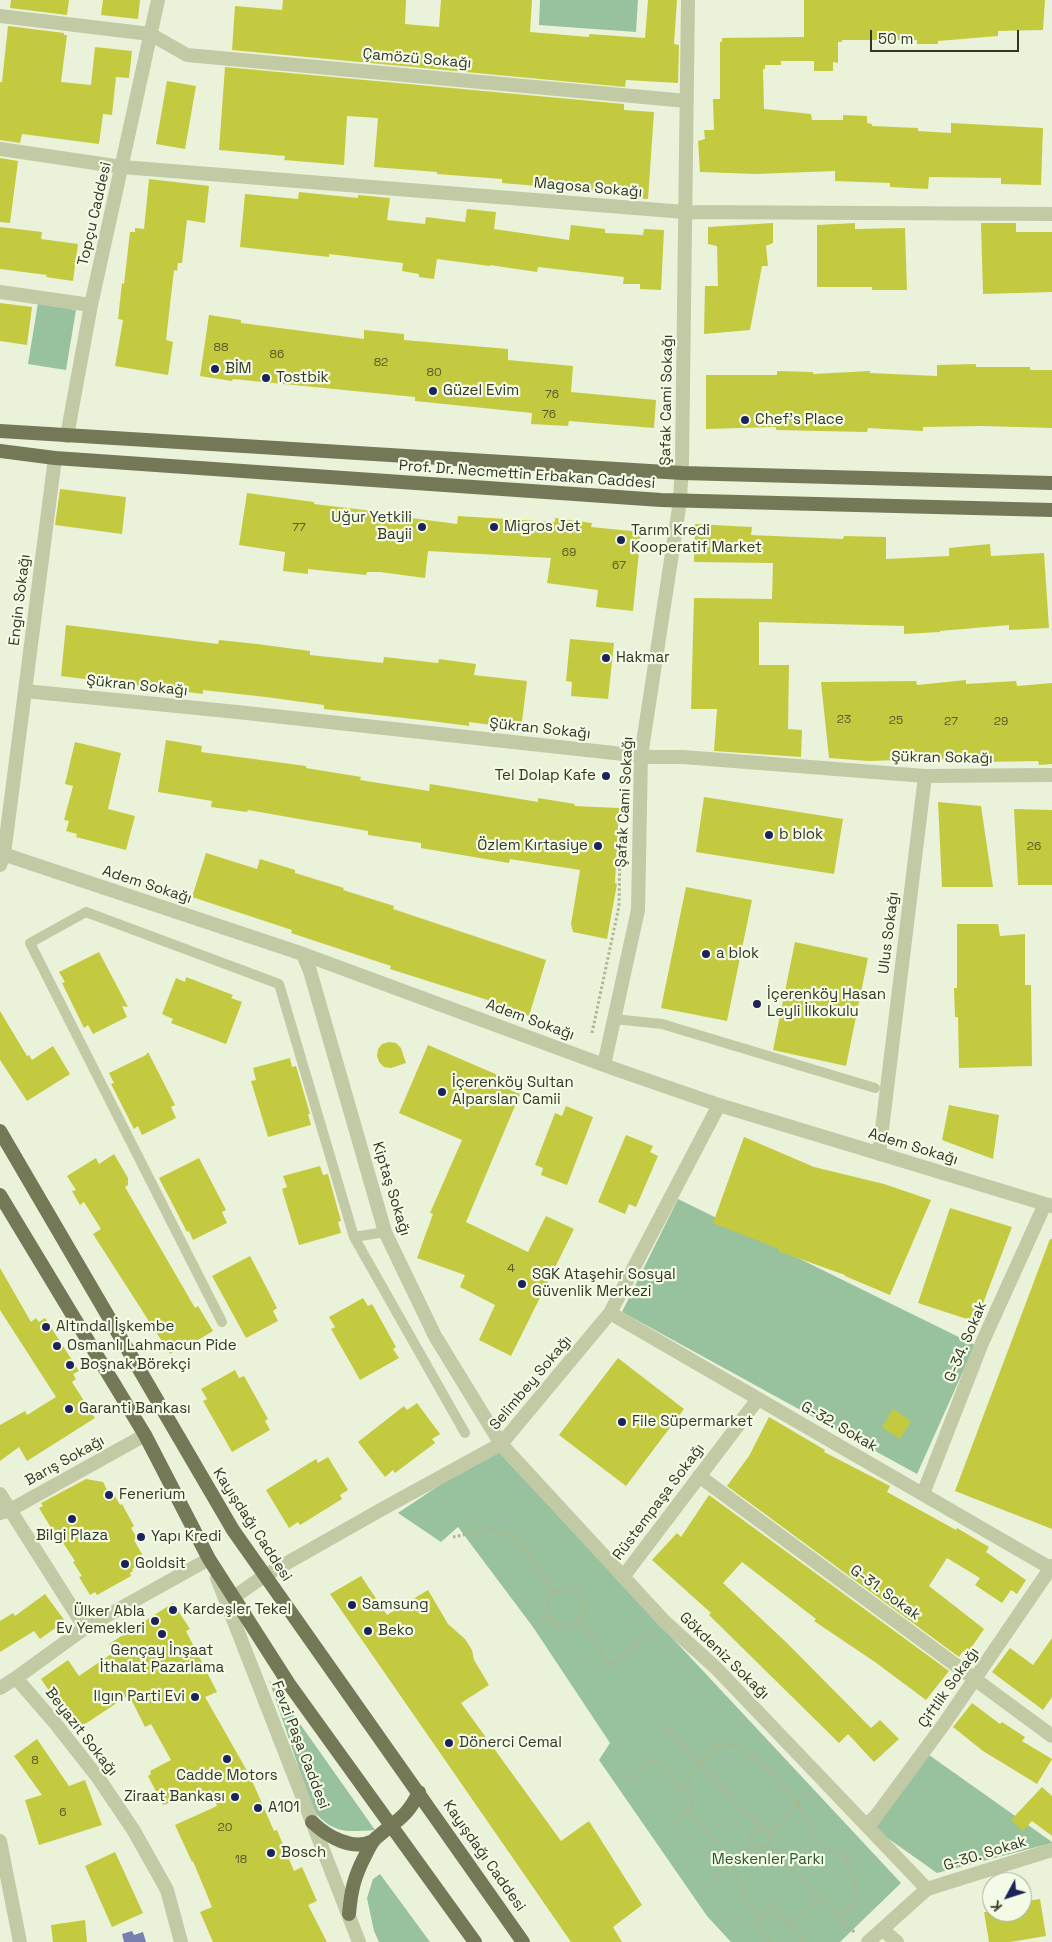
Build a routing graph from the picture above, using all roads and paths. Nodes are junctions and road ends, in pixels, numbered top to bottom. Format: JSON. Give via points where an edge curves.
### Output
{"nodes":[{"id":1,"x":158,"y":0,"type":"edge"},
{"id":2,"x":688,"y":0,"type":"edge"},
{"id":3,"x":0,"y":16,"type":"edge"},
{"id":4,"x":150,"y":34,"type":"junction"},
{"id":5,"x":687,"y":101,"type":"junction"},
{"id":6,"x":0,"y":149,"type":"edge"},
{"id":7,"x":122,"y":167,"type":"junction"},
{"id":8,"x":686,"y":212,"type":"junction"},
{"id":9,"x":1052,"y":214,"type":"edge"},
{"id":10,"x":0,"y":292,"type":"edge"},
{"id":11,"x":91,"y":304,"type":"junction"},
{"id":12,"x":0,"y":431,"type":"edge"},
{"id":13,"x":67,"y":436,"type":"junction"},
{"id":14,"x":0,"y":451,"type":"edge"},
{"id":15,"x":55,"y":458,"type":"junction"},
{"id":16,"x":682,"y":473,"type":"junction"},
{"id":17,"x":1052,"y":483,"type":"edge"},
{"id":18,"x":680,"y":501,"type":"junction"},
{"id":19,"x":1052,"y":510,"type":"edge"},
{"id":20,"x":25,"y":691,"type":"junction"},
{"id":21,"x":641,"y":756,"type":"junction"},
{"id":22,"x":1052,"y":775,"type":"edge"},
{"id":23,"x":925,"y":776,"type":"junction"},
{"id":24,"x":1,"y":857,"type":"edge"},
{"id":25,"x":303,"y":954,"type":"junction"},
{"id":26,"x":614,"y":1019,"type":"junction"},
{"id":27,"x":604,"y":1065,"type":"junction"},
{"id":28,"x":875,"y":1088,"type":"dead end"},
{"id":29,"x":719,"y":1106,"type":"junction"},
{"id":30,"x":0,"y":1131,"type":"edge"},
{"id":31,"x":879,"y":1154,"type":"junction"},
{"id":32,"x":0,"y":1195,"type":"edge"},
{"id":33,"x":1048,"y":1205,"type":"edge"},
{"id":34,"x":385,"y":1232,"type":"junction"},
{"id":35,"x":354,"y":1237,"type":"junction"},
{"id":36,"x":610,"y":1313,"type":"junction"},
{"id":37,"x":222,"y":1322,"type":"dead end"},
{"id":38,"x":758,"y":1399,"type":"junction"},
{"id":39,"x":465,"y":1433,"type":"dead end"},
{"id":40,"x":145,"y":1435,"type":"junction"},
{"id":41,"x":502,"y":1444,"type":"junction"},
{"id":42,"x":699,"y":1476,"type":"junction"},
{"id":43,"x":0,"y":1494,"type":"edge"},
{"id":44,"x":923,"y":1494,"type":"junction"},
{"id":45,"x":5,"y":1511,"type":"edge"},
{"id":46,"x":454,"y":1537,"type":"dead end"},
{"id":47,"x":210,"y":1559,"type":"junction"},
{"id":48,"x":1052,"y":1568,"type":"edge"},
{"id":49,"x":264,"y":1576,"type":"junction"},
{"id":50,"x":623,"y":1577,"type":"junction"},
{"id":51,"x":554,"y":1592,"type":"junction"},
{"id":52,"x":234,"y":1597,"type":"junction"},
{"id":53,"x":550,"y":1618,"type":"junction"},
{"id":54,"x":581,"y":1619,"type":"junction"},
{"id":55,"x":665,"y":1622,"type":"junction"},
{"id":56,"x":532,"y":1627,"type":"dead end"},
{"id":57,"x":85,"y":1628,"type":"junction"},
{"id":58,"x":16,"y":1678,"type":"junction"},
{"id":59,"x":975,"y":1680,"type":"junction"},
{"id":60,"x":0,"y":1688,"type":"edge"},
{"id":61,"x":666,"y":1726,"type":"dead end"},
{"id":62,"x":1052,"y":1736,"type":"edge"},
{"id":63,"x":701,"y":1763,"type":"junction"},
{"id":64,"x":823,"y":1780,"type":"junction"},
{"id":65,"x":630,"y":1782,"type":"dead end"},
{"id":66,"x":419,"y":1792,"type":"junction"},
{"id":67,"x":682,"y":1792,"type":"junction"},
{"id":68,"x":798,"y":1804,"type":"junction"},
{"id":69,"x":687,"y":1810,"type":"junction"},
{"id":70,"x":312,"y":1822,"type":"junction"},
{"id":71,"x":392,"y":1827,"type":"junction"},
{"id":72,"x":670,"y":1827,"type":"dead end"},
{"id":73,"x":868,"y":1827,"type":"junction"},
{"id":74,"x":760,"y":1828,"type":"junction"},
{"id":75,"x":768,"y":1832,"type":"junction"},
{"id":76,"x":0,"y":1841,"type":"edge"},
{"id":77,"x":373,"y":1841,"type":"junction"},
{"id":78,"x":752,"y":1844,"type":"junction"},
{"id":79,"x":769,"y":1844,"type":"junction"},
{"id":80,"x":1052,"y":1850,"type":"edge"},
{"id":81,"x":732,"y":1862,"type":"junction"},
{"id":82,"x":714,"y":1879,"type":"dead end"},
{"id":83,"x":927,"y":1888,"type":"junction"},
{"id":84,"x":820,"y":1896,"type":"junction"},
{"id":85,"x":349,"y":1914,"type":"junction"},
{"id":86,"x":762,"y":1918,"type":"junction"},
{"id":87,"x":841,"y":1918,"type":"junction"},
{"id":88,"x":789,"y":1925,"type":"junction"},
{"id":89,"x":882,"y":1929,"type":"junction"},
{"id":90,"x":863,"y":1939,"type":"edge"},
{"id":91,"x":20,"y":1942,"type":"edge"},
{"id":92,"x":181,"y":1942,"type":"edge"},
{"id":93,"x":359,"y":1942,"type":"edge"},
{"id":94,"x":475,"y":1942,"type":"edge"},
{"id":95,"x":523,"y":1942,"type":"edge"},
{"id":96,"x":771,"y":1942,"type":"edge"},
{"id":97,"x":804,"y":1942,"type":"edge"},
{"id":98,"x":897,"y":1942,"type":"edge"}],
"edges":[{"from":1,"to":4,"type":"street","name":"Topçu Caddesi"},
{"from":2,"to":5,"type":"street","name":"Şafak Cami Sokağı"},
{"from":3,"to":4,"type":"street"},
{"from":4,"to":5,"type":"street","name":"Çamözü Sokağı","via":[[187,54]]},
{"from":4,"to":7,"type":"street","name":"Topçu Caddesi"},
{"from":5,"to":8,"type":"street","name":"Şafak Cami Sokağı"},
{"from":6,"to":7,"type":"street","name":"Magosa Sokağı"},
{"from":7,"to":8,"type":"street","name":"Magosa Sokağı"},
{"from":7,"to":11,"type":"street","name":"Topçu Caddesi"},
{"from":8,"to":9,"type":"street","name":"Magosa Sokağı"},
{"from":8,"to":16,"type":"street","name":"Şafak Cami Sokağı"},
{"from":10,"to":11,"type":"street"},
{"from":11,"to":13,"type":"street","name":"Topçu Caddesi"},
{"from":12,"to":13,"type":"main road","name":"Prof. Dr. Necmettin Erbakan Caddesi"},
{"from":13,"to":16,"type":"main road","name":"Prof. Dr. Necmettin Erbakan Caddesi"},
{"from":14,"to":15,"type":"main road","name":"Prof. Dr. Necmettin Erbakan Caddesi"},
{"from":15,"to":18,"type":"main road","name":"Prof. Dr. Necmettin Erbakan Caddesi"},
{"from":15,"to":20,"type":"street","name":"Engin Sokağı"},
{"from":16,"to":17,"type":"main road","name":"Prof. Dr. Necmettin Erbakan Caddesi"},
{"from":16,"to":18,"type":"street","name":"Şafak Cami Sokağı"},
{"from":18,"to":19,"type":"main road","name":"Prof. Dr. Necmettin Erbakan Caddesi"},
{"from":18,"to":21,"type":"street","name":"Şafak Cami Sokağı"},
{"from":20,"to":21,"type":"street","name":"Şükran Sokağı"},
{"from":20,"to":24,"type":"street","name":"Engin Sokağı"},
{"from":21,"to":23,"type":"street","name":"Şükran Sokağı"},
{"from":21,"to":26,"type":"street","name":"Şafak Cami Sokağı","via":[[638,910]]},
{"from":22,"to":23,"type":"street","name":"Şükran Sokağı"},
{"from":23,"to":31,"type":"street","name":"Ulus Sokağı"},
{"from":24,"to":25,"type":"street","name":"Adem Sokağı"},
{"from":25,"to":27,"type":"street","name":"Adem Sokağı"},
{"from":25,"to":34,"type":"street","name":"Kiptaş Sokağı"},
{"from":26,"to":27,"type":"street","name":"Şafak Cami Sokağı"},
{"from":26,"to":28,"type":"lane","via":[[662,1024]]},
{"from":27,"to":29,"type":"street","name":"Adem Sokağı"},
{"from":29,"to":31,"type":"street","name":"Adem Sokağı"},
{"from":29,"to":36,"type":"street","name":"Selimbey Sokağı"},
{"from":30,"to":49,"type":"main road","name":"Kayışdağı Caddesi","via":[[233,1530]]},
{"from":31,"to":33,"type":"street","name":"Adem Sokağı"},
{"from":32,"to":40,"type":"main road"},
{"from":33,"to":44,"type":"street","name":"G-34. Sokak","via":[[982,1343]]},
{"from":34,"to":35,"type":"lane"},
{"from":34,"to":41,"type":"street","name":"Kiptaş Sokağı","via":[[435,1336]]},
{"from":35,"to":37,"type":"lane","via":[[278,984],[86,912],[30,942]]},
{"from":35,"to":39,"type":"lane"},
{"from":36,"to":38,"type":"street","name":"G-32. Sokak"},
{"from":36,"to":41,"type":"street","name":"Selimbey Sokağı"},
{"from":38,"to":42,"type":"street","name":"Rüstempaşa Sokağı"},
{"from":38,"to":44,"type":"street","name":"G-32. Sokak"},
{"from":40,"to":45,"type":"street","name":"Barış Sokağı"},
{"from":40,"to":47,"type":"main road"},
{"from":41,"to":49,"type":"street","name":"Selimbey Sokağı"},
{"from":41,"to":50,"type":"street","name":"Gökdeniz Sokağı"},
{"from":42,"to":50,"type":"street","name":"Rüstempaşa Sokağı"},
{"from":42,"to":59,"type":"street","name":"G-31. Sokak"},
{"from":43,"to":45,"type":"street"},
{"from":44,"to":48,"type":"street","name":"G-32. Sokak"},
{"from":45,"to":57,"type":"street"},
{"from":46,"to":51,"type":"path","via":[[492,1530],[519,1540]]},
{"from":47,"to":52,"type":"main road"},
{"from":47,"to":57,"type":"street"},
{"from":47,"to":70,"type":"street","name":"Fevzi Paşa Caddesi"},
{"from":48,"to":59,"type":"street","name":"Çiftlik Sokağı"},
{"from":49,"to":52,"type":"street","name":"Selimbey Sokağı"},
{"from":49,"to":66,"type":"main road","name":"Kayışdağı Caddesi"},
{"from":50,"to":55,"type":"street","name":"Gökdeniz Sokağı"},
{"from":51,"to":53,"type":"path","via":[[548,1604]]},
{"from":51,"to":54,"type":"path","via":[[566,1588],[579,1593],[586,1606]]},
{"from":52,"to":71,"type":"main road","via":[[289,1684]]},
{"from":53,"to":54,"type":"path","via":[[564,1626],[576,1624]]},
{"from":53,"to":56,"type":"path"},
{"from":54,"to":55,"type":"path","via":[[610,1666]]},
{"from":55,"to":64,"type":"street","name":"Gökdeniz Sokağı","via":[[716,1668]]},
{"from":57,"to":58,"type":"street"},
{"from":58,"to":60,"type":"street"},
{"from":58,"to":92,"type":"street","name":"Beyazıt Sokağı","via":[[99,1779],[134,1831],[167,1890]]},
{"from":59,"to":62,"type":"street","name":"G-31. Sokak"},
{"from":59,"to":73,"type":"street","name":"Çiftlik Sokağı"},
{"from":61,"to":63,"type":"path"},
{"from":63,"to":67,"type":"path"},
{"from":63,"to":68,"type":"path","via":[[719,1744],[741,1747],[769,1768]]},
{"from":63,"to":74,"type":"path"},
{"from":64,"to":68,"type":"path"},
{"from":64,"to":73,"type":"street","name":"Gökdeniz Sokağı"},
{"from":65,"to":67,"type":"path","via":[[653,1758]]},
{"from":66,"to":71,"type":"main road","via":[[411,1808]]},
{"from":66,"to":95,"type":"main road","name":"Kayışdağı Caddesi"},
{"from":67,"to":69,"type":"path","via":[[694,1804]]},
{"from":68,"to":75,"type":"path"},
{"from":68,"to":87,"type":"path","via":[[822,1848],[844,1855],[858,1896]]},
{"from":69,"to":72,"type":"path"},
{"from":69,"to":81,"type":"path"},
{"from":70,"to":77,"type":"main road","via":[[342,1842],[364,1846]]},
{"from":70,"to":85,"type":"street","name":"Fevzi Paşa Caddesi"},
{"from":71,"to":77,"type":"main road"},
{"from":71,"to":94,"type":"main road"},
{"from":73,"to":83,"type":"street","name":"Gökdeniz Sokağı"},
{"from":74,"to":75,"type":"path"},
{"from":74,"to":78,"type":"path","via":[[752,1834]]},
{"from":75,"to":79,"type":"path"},
{"from":76,"to":91,"type":"street"},
{"from":77,"to":85,"type":"main road","via":[[355,1875]]},
{"from":78,"to":79,"type":"path","via":[[760,1848]]},
{"from":78,"to":81,"type":"path"},
{"from":79,"to":84,"type":"path"},
{"from":80,"to":83,"type":"street","name":"G-30. Sokak"},
{"from":81,"to":82,"type":"path"},
{"from":81,"to":86,"type":"path","via":[[748,1903]]},
{"from":83,"to":89,"type":"street"},
{"from":84,"to":87,"type":"path"},
{"from":84,"to":88,"type":"path"},
{"from":85,"to":93,"type":"street","name":"Fevzi Paşa Caddesi"},
{"from":86,"to":88,"type":"path","via":[[771,1905]]},
{"from":86,"to":96,"type":"path","via":[[756,1926]]},
{"from":87,"to":90,"type":"path"},
{"from":88,"to":97,"type":"path"},
{"from":89,"to":90,"type":"street"},
{"from":89,"to":98,"type":"street"}]}
